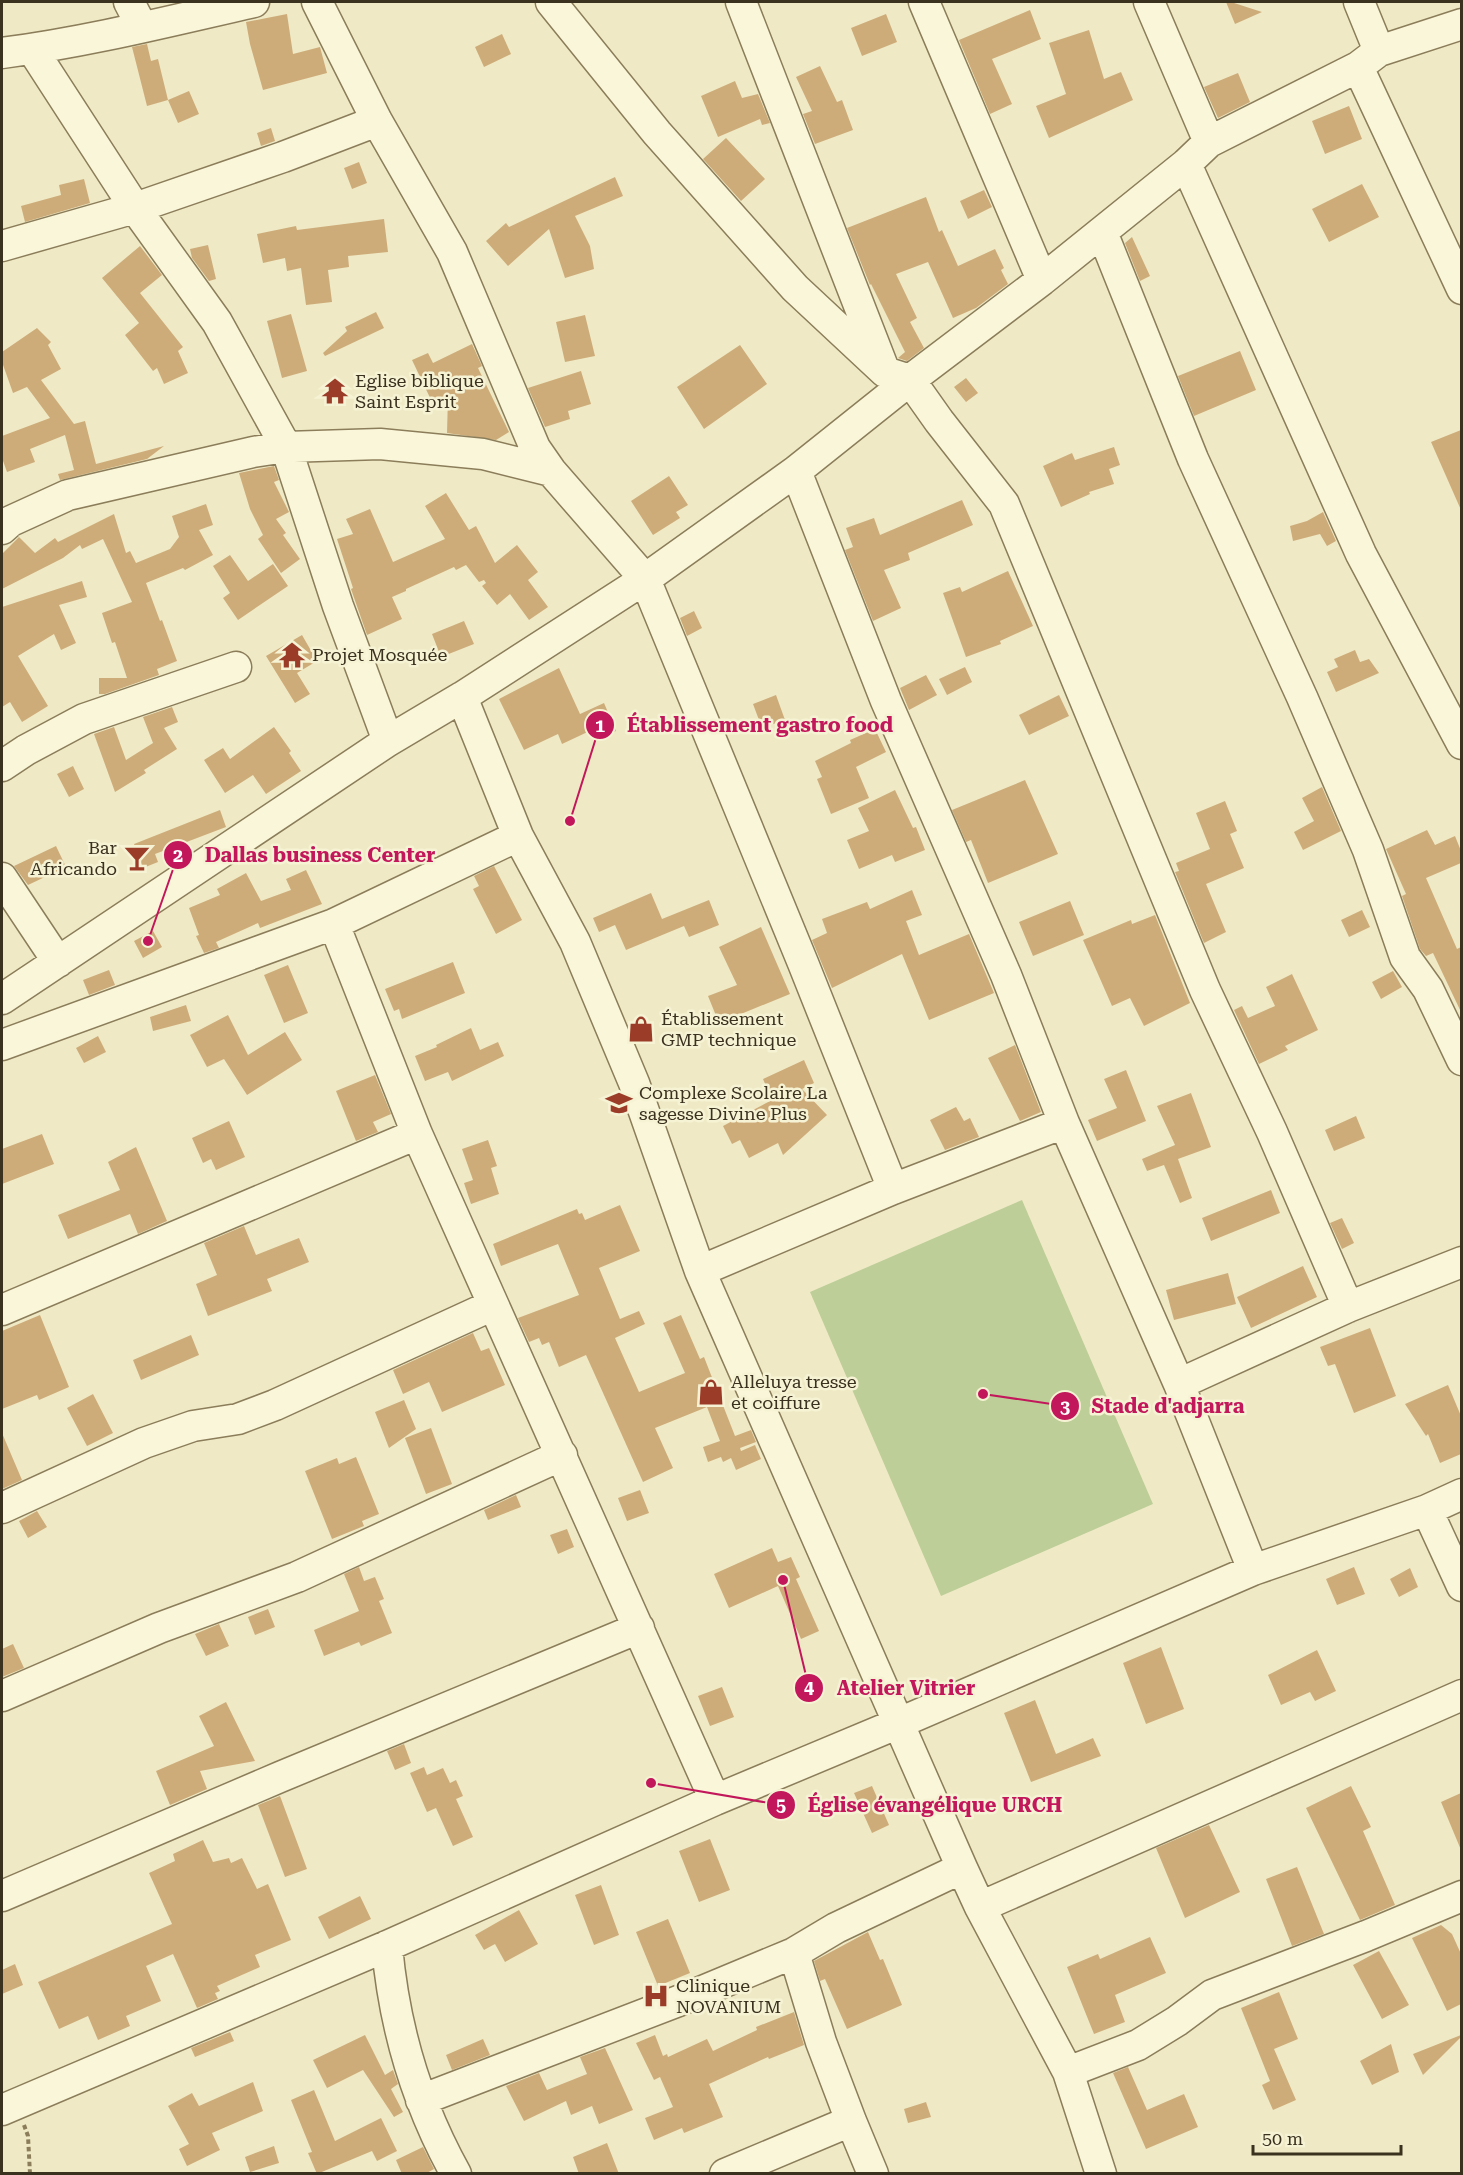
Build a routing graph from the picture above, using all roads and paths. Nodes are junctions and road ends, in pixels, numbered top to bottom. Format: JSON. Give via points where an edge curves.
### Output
{"nodes":[{"id":1,"x":254,"y":2,"type":"edge"},
{"id":2,"x":317,"y":2,"type":"edge"},
{"id":3,"x":551,"y":2,"type":"edge"},
{"id":4,"x":741,"y":2,"type":"edge"},
{"id":5,"x":924,"y":2,"type":"edge"},
{"id":6,"x":1149,"y":2,"type":"edge"},
{"id":7,"x":1359,"y":2,"type":"edge"},
{"id":8,"x":136,"y":14,"type":"edge"},
{"id":9,"x":1461,"y":24,"type":"edge"},
{"id":10,"x":32,"y":49,"type":"junction"},
{"id":11,"x":2,"y":53,"type":"edge"},
{"id":12,"x":1369,"y":59,"type":"junction"},
{"id":13,"x":377,"y":121,"type":"junction"},
{"id":14,"x":1209,"y":142,"type":"junction"},
{"id":15,"x":1186,"y":164,"type":"junction"},
{"id":16,"x":135,"y":208,"type":"junction"},
{"id":17,"x":1102,"y":232,"type":"junction"},
{"id":18,"x":2,"y":246,"type":"edge"},
{"id":19,"x":1042,"y":280,"type":"junction"},
{"id":20,"x":1461,"y":289,"type":"edge"},
{"id":21,"x":897,"y":376,"type":"junction"},
{"id":22,"x":286,"y":447,"type":"junction"},
{"id":23,"x":551,"y":471,"type":"junction"},
{"id":24,"x":796,"y":471,"type":"junction"},
{"id":25,"x":2,"y":529,"type":"edge"},
{"id":26,"x":645,"y":579,"type":"junction"},
{"id":27,"x":236,"y":667,"type":"dead end"},
{"id":28,"x":462,"y":697,"type":"junction"},
{"id":29,"x":388,"y":741,"type":"junction"},
{"id":30,"x":1461,"y":744,"type":"edge"},
{"id":31,"x":2,"y":766,"type":"edge"},
{"id":32,"x":518,"y":836,"type":"junction"},
{"id":33,"x":2,"y":878,"type":"edge"},
{"id":34,"x":334,"y":924,"type":"junction"},
{"id":35,"x":58,"y":962,"type":"junction"},
{"id":36,"x":2,"y":999,"type":"edge"},
{"id":37,"x":2,"y":1045,"type":"edge"},
{"id":38,"x":1461,"y":1060,"type":"edge"},
{"id":39,"x":1064,"y":1123,"type":"junction"},
{"id":40,"x":417,"y":1134,"type":"junction"},
{"id":41,"x":893,"y":1189,"type":"junction"},
{"id":42,"x":1461,"y":1262,"type":"edge"},
{"id":43,"x":700,"y":1271,"type":"junction"},
{"id":44,"x":494,"y":1305,"type":"junction"},
{"id":45,"x":1348,"y":1308,"type":"junction"},
{"id":46,"x":2,"y":1310,"type":"edge"},
{"id":47,"x":1179,"y":1384,"type":"junction"},
{"id":48,"x":561,"y":1455,"type":"junction"},
{"id":49,"x":1461,"y":1494,"type":"edge"},
{"id":50,"x":2,"y":1508,"type":"edge"},
{"id":51,"x":1427,"y":1510,"type":"junction"},
{"id":52,"x":1253,"y":1570,"type":"junction"},
{"id":53,"x":1461,"y":1586,"type":"edge"},
{"id":54,"x":639,"y":1628,"type":"junction"},
{"id":55,"x":1461,"y":1695,"type":"edge"},
{"id":56,"x":2,"y":1696,"type":"edge"},
{"id":57,"x":899,"y":1723,"type":"junction"},
{"id":58,"x":715,"y":1800,"type":"junction"},
{"id":59,"x":962,"y":1869,"type":"junction"},
{"id":60,"x":2,"y":1896,"type":"edge"},
{"id":61,"x":1461,"y":1896,"type":"edge"},
{"id":62,"x":980,"y":1907,"type":"junction"},
{"id":63,"x":387,"y":1946,"type":"junction"},
{"id":64,"x":794,"y":1953,"type":"junction"},
{"id":65,"x":1068,"y":2072,"type":"junction"},
{"id":66,"x":422,"y":2100,"type":"junction"},
{"id":67,"x":9,"y":2107,"type":"edge"},
{"id":68,"x":850,"y":2121,"type":"junction"},
{"id":69,"x":30,"y":2174,"type":"edge"},
{"id":70,"x":456,"y":2174,"type":"edge"},
{"id":71,"x":725,"y":2174,"type":"edge"},
{"id":72,"x":873,"y":2174,"type":"edge"},
{"id":73,"x":1101,"y":2174,"type":"edge"}],
"edges":[{"from":1,"to":8,"type":"street"},
{"from":2,"to":13,"type":"street"},
{"from":3,"to":21,"type":"street","via":[[657,133],[795,288]]},
{"from":4,"to":21,"type":"street"},
{"from":5,"to":19,"type":"street"},
{"from":6,"to":14,"type":"street"},
{"from":7,"to":12,"type":"street"},
{"from":8,"to":10,"type":"street"},
{"from":9,"to":12,"type":"street"},
{"from":10,"to":11,"type":"street"},
{"from":10,"to":16,"type":"street"},
{"from":12,"to":14,"type":"street"},
{"from":12,"to":20,"type":"street"},
{"from":13,"to":16,"type":"street"},
{"from":13,"to":23,"type":"street","via":[[452,252],[535,448]]},
{"from":14,"to":15,"type":"street"},
{"from":15,"to":17,"type":"street"},
{"from":15,"to":30,"type":"street","via":[[1360,554]]},
{"from":16,"to":18,"type":"street"},
{"from":16,"to":22,"type":"street","via":[[217,322]]},
{"from":17,"to":19,"type":"street"},
{"from":17,"to":38,"type":"street","via":[[1193,459],[1368,850],[1405,957],[1428,989]]},
{"from":19,"to":21,"type":"street"},
{"from":21,"to":24,"type":"street"},
{"from":21,"to":45,"type":"street","via":[[1004,504],[1205,990]]},
{"from":22,"to":23,"type":"street","via":[[380,444],[483,454]]},
{"from":22,"to":25,"type":"street","via":[[68,495]]},
{"from":22,"to":29,"type":"street"},
{"from":23,"to":26,"type":"street"},
{"from":24,"to":26,"type":"street"},
{"from":24,"to":39,"type":"street","via":[[886,701],[1006,975]]},
{"from":26,"to":28,"type":"street"},
{"from":26,"to":41,"type":"street"},
{"from":27,"to":31,"type":"street","via":[[84,719]]},
{"from":28,"to":29,"type":"street"},
{"from":28,"to":32,"type":"street"},
{"from":29,"to":35,"type":"street"},
{"from":32,"to":34,"type":"street"},
{"from":32,"to":43,"type":"street","via":[[557,906],[634,1083]]},
{"from":33,"to":35,"type":"street"},
{"from":34,"to":37,"type":"street"},
{"from":34,"to":40,"type":"street"},
{"from":35,"to":36,"type":"street"},
{"from":39,"to":41,"type":"street"},
{"from":39,"to":47,"type":"street"},
{"from":40,"to":44,"type":"street"},
{"from":40,"to":46,"type":"street"},
{"from":41,"to":43,"type":"street"},
{"from":42,"to":45,"type":"street"},
{"from":43,"to":57,"type":"street"},
{"from":44,"to":48,"type":"street"},
{"from":44,"to":50,"type":"street","via":[[274,1405],[238,1419],[193,1426],[144,1443]]},
{"from":45,"to":47,"type":"street"},
{"from":47,"to":52,"type":"street"},
{"from":48,"to":54,"type":"street"},
{"from":48,"to":56,"type":"street","via":[[297,1577],[159,1628]]},
{"from":49,"to":51,"type":"street"},
{"from":51,"to":52,"type":"street"},
{"from":51,"to":53,"type":"street"},
{"from":52,"to":57,"type":"street"},
{"from":54,"to":58,"type":"street"},
{"from":54,"to":60,"type":"street"},
{"from":55,"to":62,"type":"street"},
{"from":57,"to":58,"type":"street"},
{"from":57,"to":59,"type":"street"},
{"from":58,"to":63,"type":"street"},
{"from":59,"to":62,"type":"street"},
{"from":59,"to":64,"type":"street","via":[[836,1928]]},
{"from":61,"to":65,"type":"street","via":[[1212,1995],[1138,2045]]},
{"from":62,"to":65,"type":"street"},
{"from":63,"to":66,"type":"street","via":[[398,2020]]},
{"from":63,"to":67,"type":"street"},
{"from":64,"to":66,"type":"street"},
{"from":64,"to":68,"type":"street"},
{"from":65,"to":73,"type":"street"},
{"from":66,"to":70,"type":"street"},
{"from":67,"to":69,"type":"path","via":[[28,2136]]},
{"from":68,"to":71,"type":"street"},
{"from":68,"to":72,"type":"street"}]}
